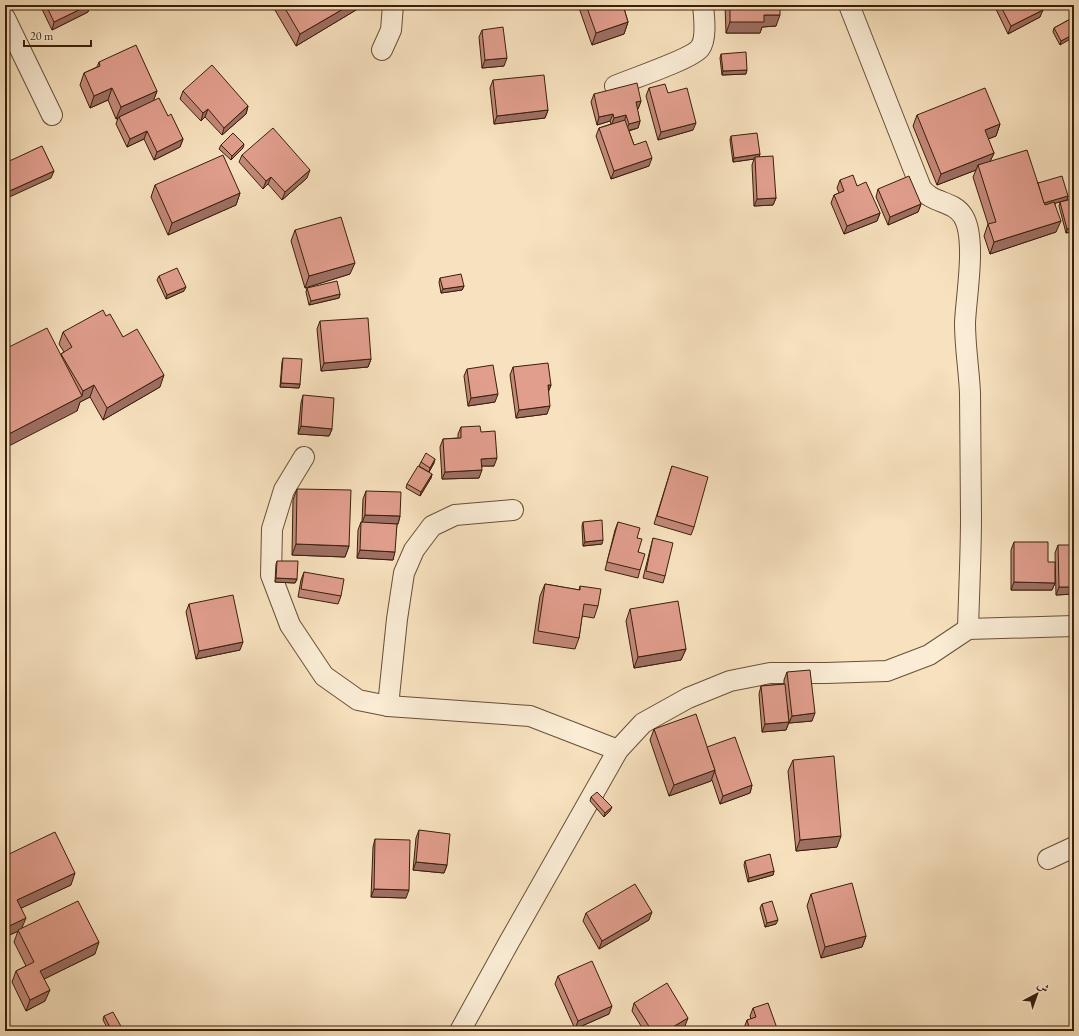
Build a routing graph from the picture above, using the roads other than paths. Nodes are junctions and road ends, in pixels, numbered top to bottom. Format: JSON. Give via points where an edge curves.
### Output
{"nodes":[{"id":1,"x":393,"y":5,"type":"edge"},
{"id":2,"x":703,"y":5,"type":"edge"},
{"id":3,"x":849,"y":5,"type":"edge"},
{"id":4,"x":5,"y":18,"type":"edge"},
{"id":5,"x":382,"y":50,"type":"dead end"},
{"id":6,"x":615,"y":86,"type":"dead end"},
{"id":7,"x":52,"y":115,"type":"dead end"},
{"id":8,"x":304,"y":457,"type":"dead end"},
{"id":9,"x":513,"y":510,"type":"dead end"},
{"id":10,"x":1074,"y":626,"type":"edge"},
{"id":11,"x":968,"y":629,"type":"junction"},
{"id":12,"x":388,"y":706,"type":"junction"},
{"id":13,"x":618,"y":750,"type":"junction"},
{"id":14,"x":1074,"y":847,"type":"edge"},
{"id":15,"x":1048,"y":859,"type":"dead end"},
{"id":16,"x":460,"y":1031,"type":"edge"}],
"edges":[{"from":1,"to":5,"type":"street","via":[[391,30]]},
{"from":2,"to":6,"type":"street","via":[[705,30],[701,48],[689,57]]},
{"from":3,"to":11,"type":"street","via":[[921,188],[932,199],[956,209],[963,216],[968,229],[970,263],[965,324],[970,385],[971,518]]},
{"from":4,"to":7,"type":"street"},
{"from":8,"to":12,"type":"street","via":[[284,490],[272,529],[271,576],[290,625],[324,676],[358,700]]},
{"from":9,"to":12,"type":"street","via":[[455,515],[432,526],[414,550],[404,573]]},
{"from":10,"to":11,"type":"street"},
{"from":11,"to":13,"type":"street","via":[[929,655],[887,671],[770,673],[730,681],[688,698],[643,723]]},
{"from":12,"to":13,"type":"street","via":[[530,716]]},
{"from":13,"to":16,"type":"street"},
{"from":14,"to":15,"type":"street"}]}
